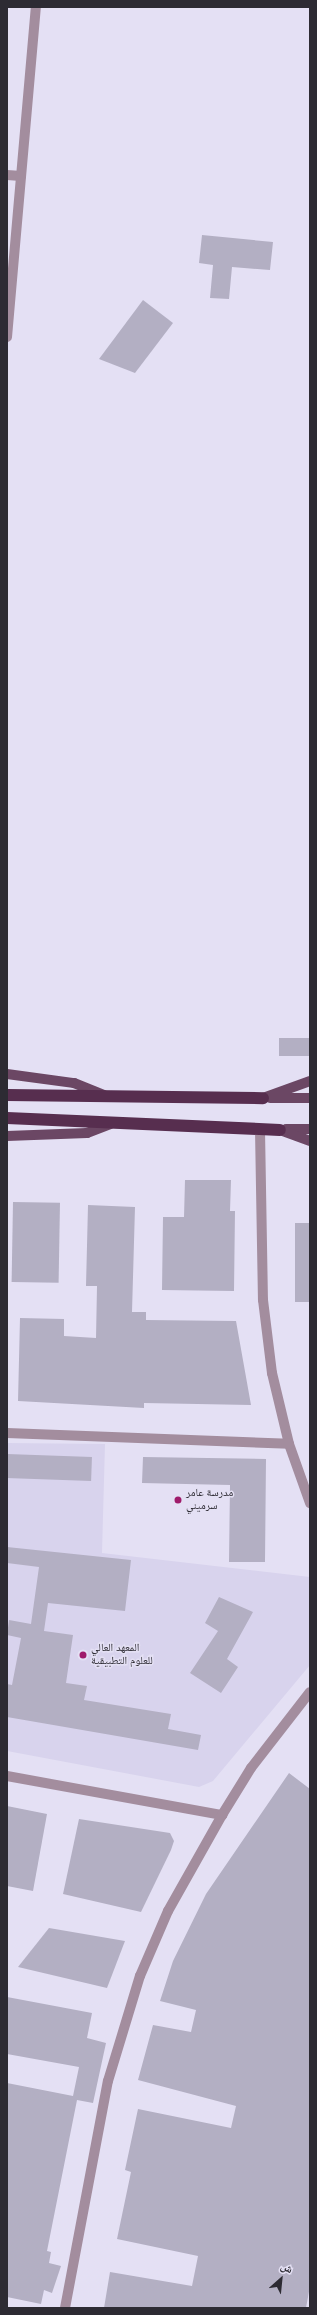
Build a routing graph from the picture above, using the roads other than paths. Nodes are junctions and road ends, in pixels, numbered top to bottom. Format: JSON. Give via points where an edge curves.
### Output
{"nodes":[{"id":1,"x":36,"y":7,"type":"edge"},
{"id":2,"x":7,"y":175,"type":"edge"},
{"id":3,"x":21,"y":176,"type":"junction"},
{"id":4,"x":7,"y":337,"type":"edge"},
{"id":5,"x":7,"y":1074,"type":"edge"},
{"id":6,"x":310,"y":1081,"type":"edge"},
{"id":7,"x":7,"y":1095,"type":"edge"},
{"id":8,"x":110,"y":1097,"type":"junction"},
{"id":9,"x":263,"y":1098,"type":"junction"},
{"id":10,"x":310,"y":1098,"type":"edge"},
{"id":11,"x":7,"y":1118,"type":"edge"},
{"id":12,"x":110,"y":1124,"type":"junction"},
{"id":13,"x":310,"y":1128,"type":"edge"},
{"id":14,"x":260,"y":1130,"type":"junction"},
{"id":15,"x":280,"y":1130,"type":"junction"},
{"id":16,"x":7,"y":1136,"type":"edge"},
{"id":17,"x":310,"y":1141,"type":"edge"},
{"id":18,"x":7,"y":1433,"type":"edge"},
{"id":19,"x":289,"y":1444,"type":"junction"},
{"id":20,"x":310,"y":1503,"type":"edge"},
{"id":21,"x":310,"y":1692,"type":"edge"},
{"id":22,"x":7,"y":1776,"type":"edge"},
{"id":23,"x":222,"y":1815,"type":"junction"},
{"id":24,"x":65,"y":2308,"type":"edge"}],
"edges":[{"from":1,"to":3,"type":"street"},
{"from":2,"to":3,"type":"street"},
{"from":3,"to":4,"type":"street"},
{"from":5,"to":8,"type":"main road","via":[[74,1083]]},
{"from":6,"to":9,"type":"main road"},
{"from":7,"to":8,"type":"highway"},
{"from":8,"to":9,"type":"highway"},
{"from":9,"to":10,"type":"main road"},
{"from":11,"to":12,"type":"highway"},
{"from":12,"to":14,"type":"highway"},
{"from":12,"to":16,"type":"main road","via":[[87,1133]]},
{"from":13,"to":15,"type":"main road"},
{"from":14,"to":15,"type":"highway"},
{"from":14,"to":19,"type":"street","via":[[263,1300],[272,1373]]},
{"from":15,"to":17,"type":"main road"},
{"from":18,"to":19,"type":"street"},
{"from":19,"to":20,"type":"street"},
{"from":21,"to":23,"type":"street","via":[[251,1768]]},
{"from":22,"to":23,"type":"street"},
{"from":23,"to":24,"type":"street","via":[[168,1911],[140,1976],[108,2082]]}]}
